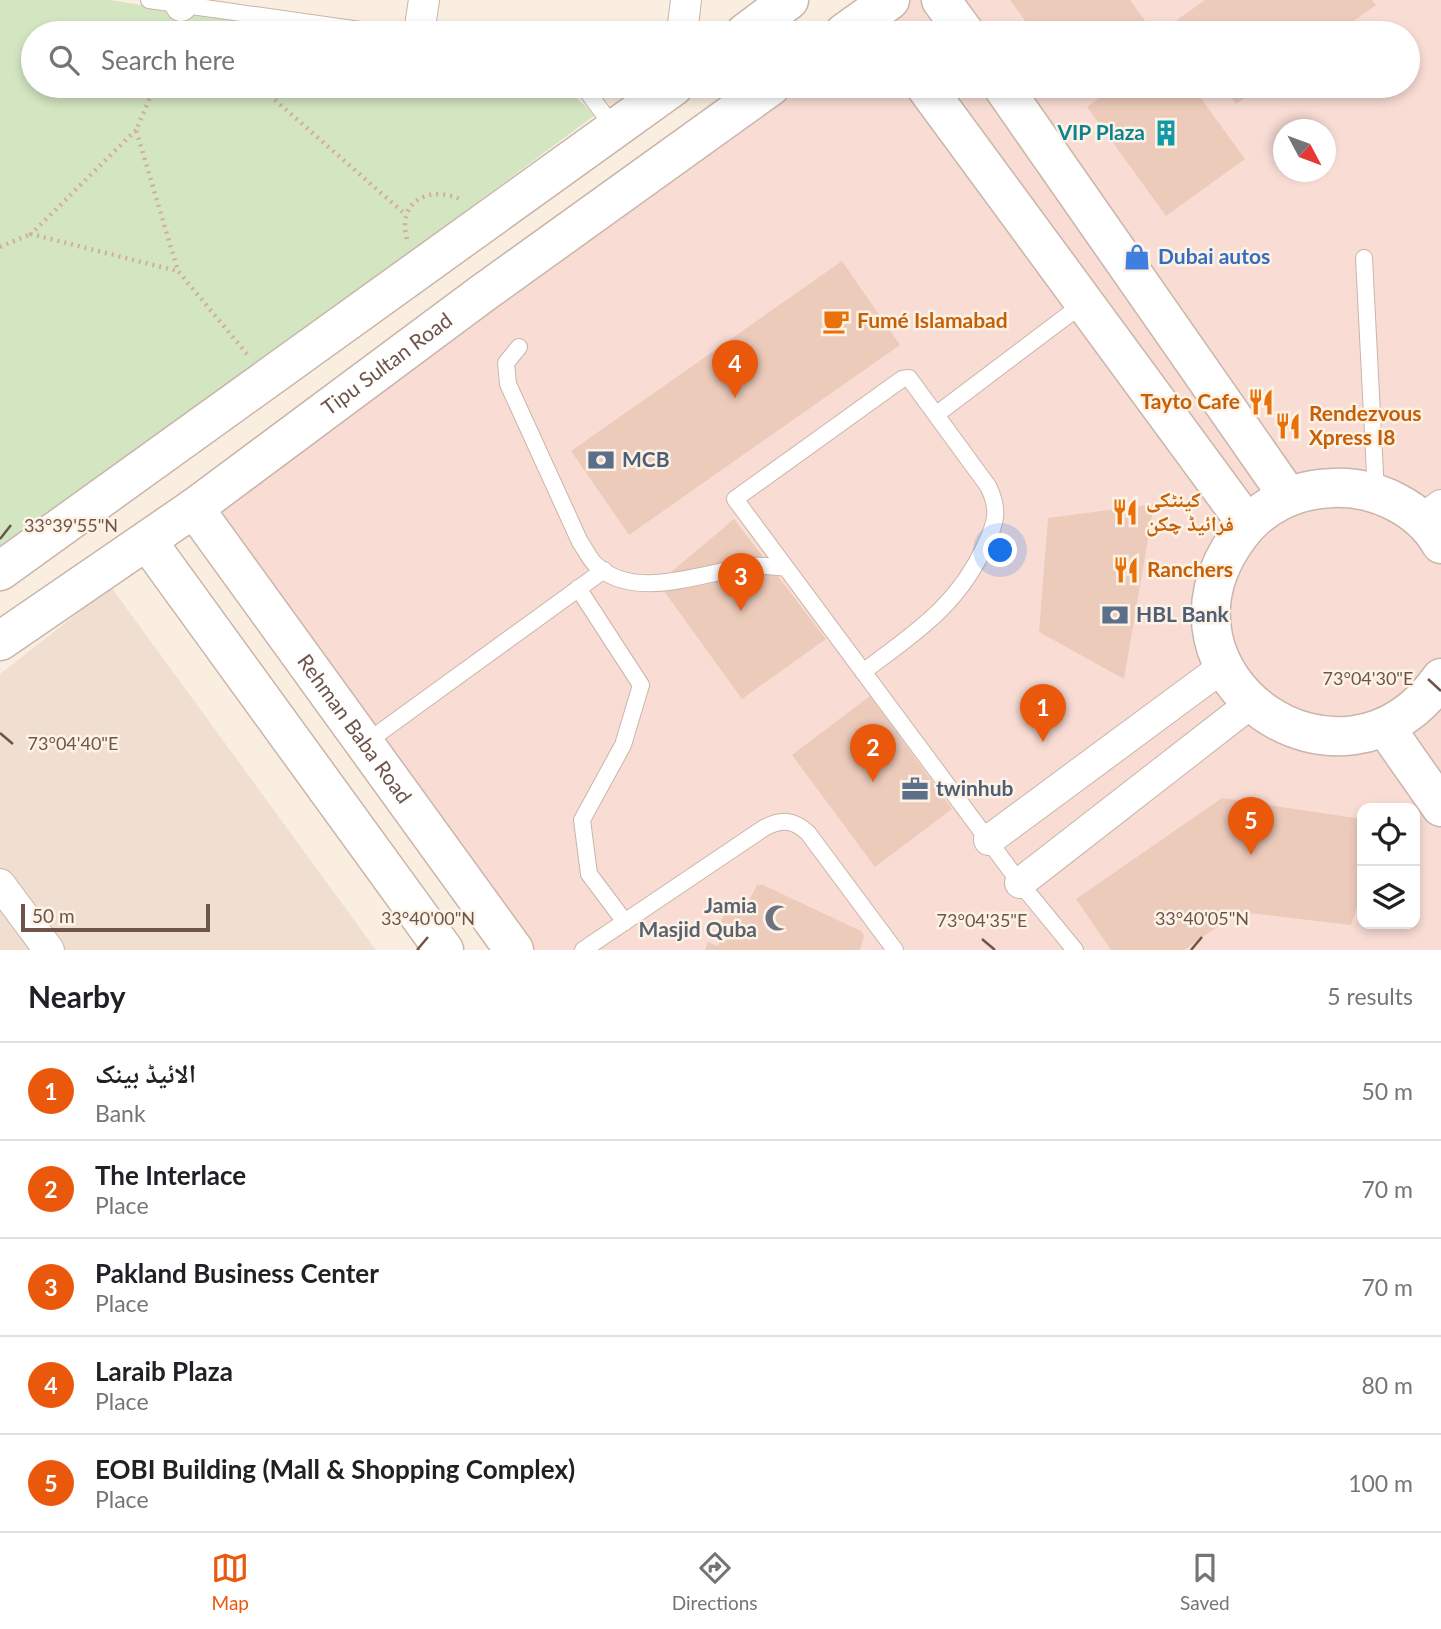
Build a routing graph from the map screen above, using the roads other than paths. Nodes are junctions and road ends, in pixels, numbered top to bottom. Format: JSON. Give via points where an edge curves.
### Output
{"nodes":[{"id":1,"x":149,"y":0,"type":"edge"},
{"id":2,"x":424,"y":0,"type":"edge"},
{"id":3,"x":687,"y":0,"type":"edge"},
{"id":4,"x":789,"y":0,"type":"edge"},
{"id":5,"x":941,"y":0,"type":"edge"},
{"id":6,"x":181,"y":3,"type":"edge"},
{"id":7,"x":301,"y":21,"type":"edge"},
{"id":8,"x":421,"y":21,"type":"edge"},
{"id":9,"x":684,"y":21,"type":"edge"},
{"id":10,"x":761,"y":21,"type":"edge"},
{"id":11,"x":956,"y":21,"type":"edge"},
{"id":12,"x":592,"y":98,"type":"edge"},
{"id":13,"x":658,"y":98,"type":"edge"},
{"id":14,"x":754,"y":98,"type":"edge"},
{"id":15,"x":934,"y":98,"type":"edge"},
{"id":16,"x":1010,"y":98,"type":"edge"},
{"id":17,"x":615,"y":129,"type":"junction"},
{"id":18,"x":450,"y":248,"type":"junction"},
{"id":19,"x":1364,"y":258,"type":"dead end"},
{"id":20,"x":483,"y":293,"type":"junction"},
{"id":21,"x":1084,"y":303,"type":"junction"},
{"id":22,"x":519,"y":347,"type":"dead end"},
{"id":23,"x":937,"y":414,"type":"junction"},
{"id":24,"x":1376,"y":493,"type":"junction"},
{"id":25,"x":1288,"y":496,"type":"junction"},
{"id":26,"x":194,"y":508,"type":"junction"},
{"id":27,"x":1434,"y":523,"type":"edge"},
{"id":28,"x":1247,"y":524,"type":"junction"},
{"id":29,"x":147,"y":541,"type":"junction"},
{"id":30,"x":786,"y":568,"type":"junction"},
{"id":31,"x":604,"y":570,"type":"junction"},
{"id":32,"x":0,"y":571,"type":"edge"},
{"id":33,"x":578,"y":588,"type":"junction"},
{"id":34,"x":0,"y":641,"type":"edge"},
{"id":35,"x":1223,"y":667,"type":"junction"},
{"id":36,"x":863,"y":671,"type":"junction"},
{"id":37,"x":1437,"y":694,"type":"edge"},
{"id":38,"x":1250,"y":704,"type":"junction"},
{"id":39,"x":1385,"y":727,"type":"junction"},
{"id":40,"x":364,"y":744,"type":"junction"},
{"id":41,"x":1441,"y":807,"type":"edge"},
{"id":42,"x":989,"y":840,"type":"junction"},
{"id":43,"x":1020,"y":883,"type":"junction"},
{"id":44,"x":0,"y":884,"type":"edge"},
{"id":45,"x":625,"y":922,"type":"junction"},
{"id":46,"x":49,"y":950,"type":"edge"},
{"id":47,"x":443,"y":950,"type":"edge"},
{"id":48,"x":514,"y":950,"type":"edge"},
{"id":49,"x":583,"y":950,"type":"edge"},
{"id":50,"x":895,"y":950,"type":"edge"},
{"id":51,"x":1075,"y":950,"type":"edge"}],
"edges":[{"from":1,"to":6,"type":"lane"},
{"from":2,"to":8,"type":"street"},
{"from":3,"to":9,"type":"street"},
{"from":4,"to":10,"type":"street"},
{"from":5,"to":11,"type":"street"},
{"from":6,"to":7,"type":"lane"},
{"from":12,"to":17,"type":"lane"},
{"from":13,"to":17,"type":"street"},
{"from":14,"to":20,"type":"street","name":"Tipu Sultan Road"},
{"from":15,"to":21,"type":"street"},
{"from":16,"to":25,"type":"street"},
{"from":17,"to":18,"type":"street"},
{"from":18,"to":20,"type":"street"},
{"from":18,"to":32,"type":"street"},
{"from":19,"to":24,"type":"lane"},
{"from":20,"to":26,"type":"street","name":"Tipu Sultan Road"},
{"from":21,"to":23,"type":"lane"},
{"from":21,"to":28,"type":"street"},
{"from":22,"to":31,"type":"lane","via":[[506,363],[508,384],[580,542]]},
{"from":23,"to":30,"type":"lane","via":[[909,378],[902,379],[737,496],[736,503]]},
{"from":23,"to":36,"type":"lane","via":[[988,486],[996,503],[997,521],[961,591],[939,614]]},
{"from":24,"to":25,"type":"street","via":[[1347,487],[1317,488]]},
{"from":24,"to":27,"type":"street"},
{"from":25,"to":28,"type":"street"},
{"from":26,"to":29,"type":"street","name":"Tipu Sultan Road"},
{"from":26,"to":40,"type":"street","name":"Rehman Baba Road"},
{"from":28,"to":35,"type":"street","via":[[1224,555],[1212,592],[1212,631]]},
{"from":29,"to":34,"type":"street","name":"Tipu Sultan Road"},
{"from":29,"to":47,"type":"street"},
{"from":30,"to":31,"type":"lane","via":[[754,565],[644,583]]},
{"from":30,"to":36,"type":"lane"},
{"from":31,"to":33,"type":"lane"},
{"from":33,"to":40,"type":"lane"},
{"from":33,"to":45,"type":"lane","via":[[641,685],[623,745],[582,820],[589,874]]},
{"from":35,"to":38,"type":"street"},
{"from":35,"to":42,"type":"street"},
{"from":36,"to":42,"type":"lane"},
{"from":37,"to":39,"type":"street"},
{"from":38,"to":39,"type":"street","via":[[1280,724],[1314,736],[1350,736]]},
{"from":38,"to":43,"type":"street"},
{"from":39,"to":41,"type":"street"},
{"from":40,"to":48,"type":"street","name":"Rehman Baba Road"},
{"from":42,"to":43,"type":"lane"},
{"from":43,"to":51,"type":"lane"},
{"from":44,"to":46,"type":"street"},
{"from":45,"to":49,"type":"lane"},
{"from":45,"to":50,"type":"lane","via":[[764,828],[787,820],[808,833]]}]}
